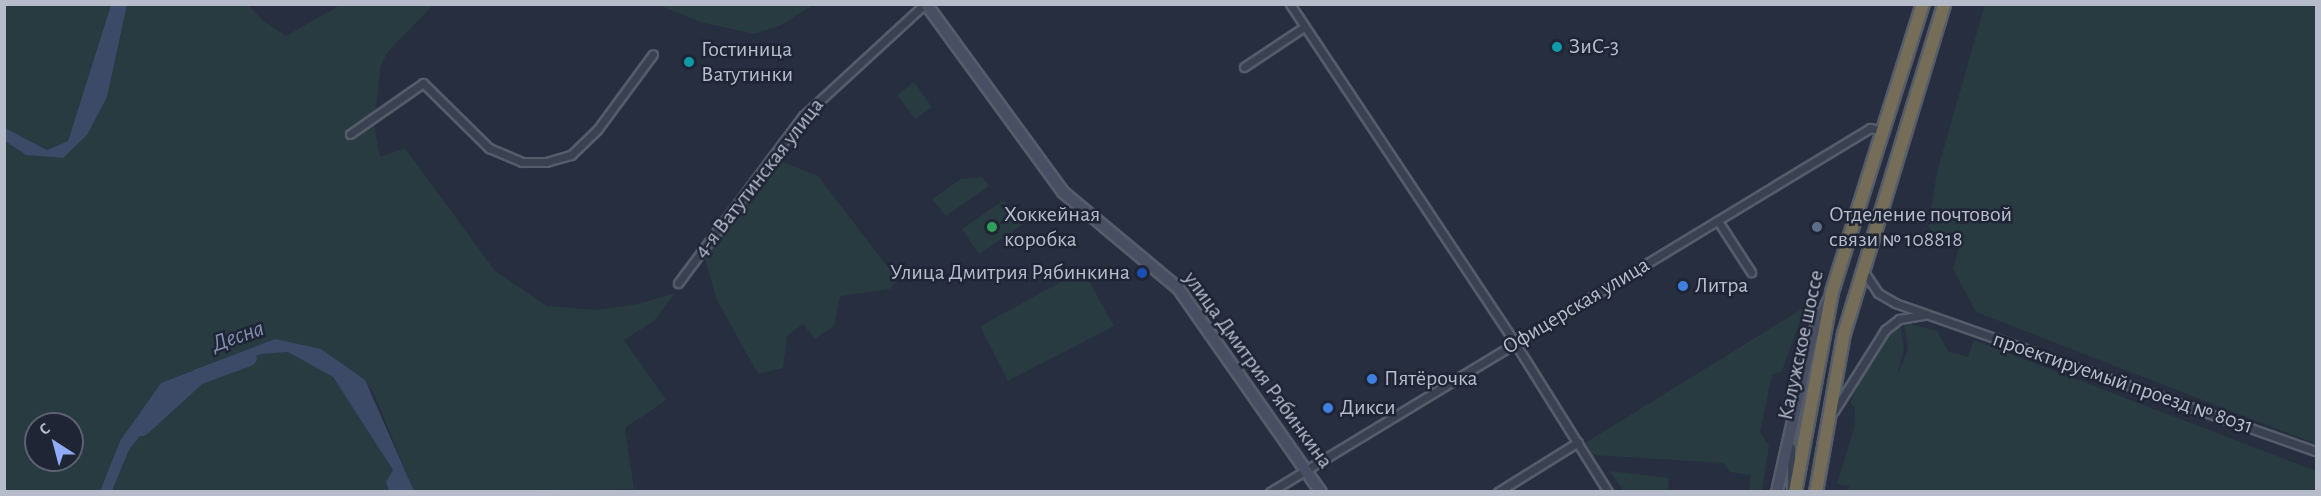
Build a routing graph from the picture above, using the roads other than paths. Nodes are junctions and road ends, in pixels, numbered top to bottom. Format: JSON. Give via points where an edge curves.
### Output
{"nodes":[{"id":1,"x":926,"y":4,"type":"edge"},
{"id":2,"x":1290,"y":4,"type":"edge"},
{"id":3,"x":1923,"y":4,"type":"edge"},
{"id":4,"x":1944,"y":4,"type":"edge"},
{"id":5,"x":1304,"y":27,"type":"junction"},
{"id":6,"x":653,"y":54,"type":"dead end"},
{"id":7,"x":1244,"y":67,"type":"dead end"},
{"id":8,"x":1884,"y":131,"type":"junction"},
{"id":9,"x":350,"y":134,"type":"dead end"},
{"id":10,"x":1718,"y":221,"type":"junction"},
{"id":11,"x":1862,"y":269,"type":"junction"},
{"id":12,"x":1750,"y":272,"type":"dead end"},
{"id":13,"x":678,"y":283,"type":"dead end"},
{"id":14,"x":1832,"y":292,"type":"junction"},
{"id":15,"x":1929,"y":314,"type":"junction"},
{"id":16,"x":1515,"y":343,"type":"junction"},
{"id":17,"x":1791,"y":420,"type":"junction"},
{"id":18,"x":1828,"y":421,"type":"junction"},
{"id":19,"x":1578,"y":442,"type":"junction"},
{"id":20,"x":2316,"y":451,"type":"edge"},
{"id":21,"x":1306,"y":469,"type":"junction"},
{"id":22,"x":1270,"y":492,"type":"edge"},
{"id":23,"x":1321,"y":492,"type":"edge"},
{"id":24,"x":1498,"y":492,"type":"edge"},
{"id":25,"x":1608,"y":492,"type":"edge"},
{"id":26,"x":1777,"y":492,"type":"edge"},
{"id":27,"x":1793,"y":492,"type":"edge"},
{"id":28,"x":1816,"y":492,"type":"edge"}],
"edges":[{"from":1,"to":13,"type":"street","name":"4-я Ватутинская улица","via":[[803,116]]},
{"from":1,"to":21,"type":"street","name":"улица Дмитрия Рябинкина","via":[[1063,192],[1178,288]]},
{"from":2,"to":5,"type":"street"},
{"from":3,"to":8,"type":"highway","name":"Калужское шоссе"},
{"from":4,"to":11,"type":"highway","name":"Калужское шоссе"},
{"from":5,"to":7,"type":"street"},
{"from":5,"to":16,"type":"street"},
{"from":6,"to":9,"type":"street","via":[[597,130],[571,155],[546,162],[522,162],[489,148],[423,83]]},
{"from":8,"to":10,"type":"street","name":"Офицерская улица","via":[[1870,128]]},
{"from":8,"to":14,"type":"highway","name":"Калужское шоссе"},
{"from":10,"to":12,"type":"street"},
{"from":10,"to":16,"type":"street","name":"Офицерская улица"},
{"from":11,"to":15,"type":"street","name":"проектируемый проезд № 8031","via":[[1878,293]]},
{"from":11,"to":18,"type":"highway","name":"Калужское шоссе","via":[[1844,334]]},
{"from":14,"to":17,"type":"street","via":[[1812,336]]},
{"from":14,"to":27,"type":"highway","name":"Калужское шоссе"},
{"from":15,"to":18,"type":"street","via":[[1892,324],[1855,373]]},
{"from":15,"to":20,"type":"street","name":"проектируемый проезд № 8031"},
{"from":16,"to":19,"type":"street"},
{"from":16,"to":21,"type":"street","name":"Офицерская улица"},
{"from":17,"to":26,"type":"street"},
{"from":17,"to":27,"type":"street"},
{"from":18,"to":28,"type":"highway","name":"Калужское шоссе"},
{"from":19,"to":24,"type":"street"},
{"from":19,"to":25,"type":"street"},
{"from":21,"to":22,"type":"street","name":"Офицерская улица"},
{"from":21,"to":23,"type":"street","name":"улица Дмитрия Рябинкина"}]}
